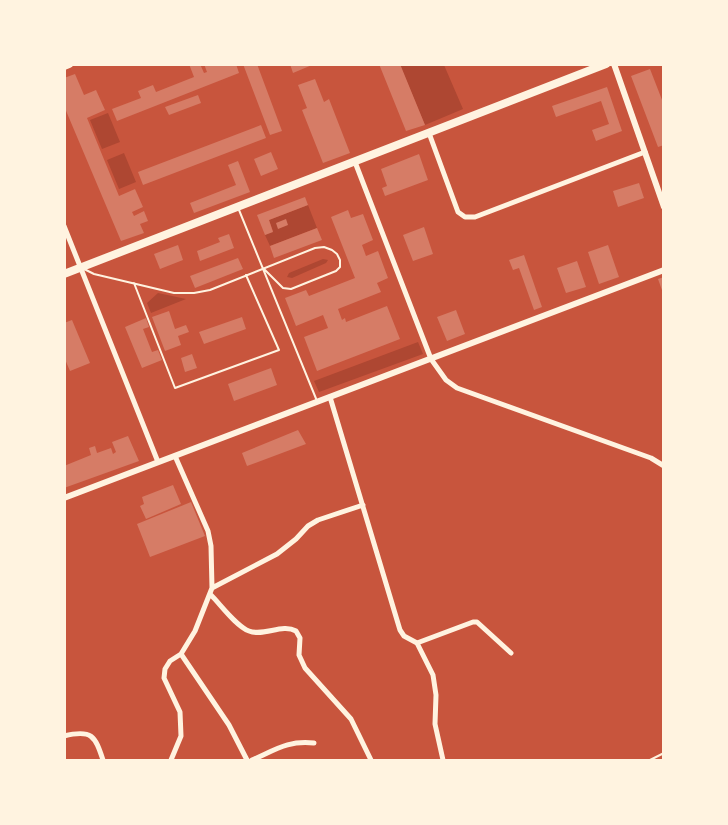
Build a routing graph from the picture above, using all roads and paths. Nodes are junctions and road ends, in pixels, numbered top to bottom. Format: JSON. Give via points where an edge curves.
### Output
{"nodes":[{"id":1,"x":606,"y":64,"type":"edge"},
{"id":2,"x":614,"y":64,"type":"edge"},
{"id":3,"x":429,"y":133,"type":"junction"},
{"id":4,"x":645,"y":152,"type":"junction"},
{"id":5,"x":355,"y":162,"type":"junction"},
{"id":6,"x":238,"y":207,"type":"junction"},
{"id":7,"x":663,"y":207,"type":"edge"},
{"id":8,"x":64,"y":226,"type":"edge"},
{"id":9,"x":81,"y":267,"type":"junction"},
{"id":10,"x":263,"y":268,"type":"junction"},
{"id":11,"x":663,"y":270,"type":"edge"},
{"id":12,"x":64,"y":274,"type":"edge"},
{"id":13,"x":246,"y":275,"type":"junction"},
{"id":14,"x":134,"y":283,"type":"junction"},
{"id":15,"x":431,"y":359,"type":"junction"},
{"id":16,"x":330,"y":397,"type":"junction"},
{"id":17,"x":318,"y":402,"type":"junction"},
{"id":18,"x":175,"y":456,"type":"junction"},
{"id":19,"x":158,"y":462,"type":"junction"},
{"id":20,"x":663,"y":466,"type":"edge"},
{"id":21,"x":64,"y":498,"type":"edge"},
{"id":22,"x":363,"y":505,"type":"junction"},
{"id":23,"x":212,"y":588,"type":"junction"},
{"id":24,"x":211,"y":595,"type":"junction"},
{"id":25,"x":417,"y":643,"type":"junction"},
{"id":26,"x":511,"y":653,"type":"dead end"},
{"id":27,"x":181,"y":654,"type":"junction"},
{"id":28,"x":64,"y":736,"type":"edge"},
{"id":29,"x":314,"y":744,"type":"dead end"},
{"id":30,"x":663,"y":753,"type":"edge"},
{"id":31,"x":103,"y":760,"type":"edge"},
{"id":32,"x":171,"y":760,"type":"edge"},
{"id":33,"x":247,"y":760,"type":"edge"},
{"id":34,"x":252,"y":760,"type":"edge"},
{"id":35,"x":371,"y":760,"type":"edge"},
{"id":36,"x":443,"y":760,"type":"edge"},
{"id":37,"x":650,"y":760,"type":"edge"}],
"edges":[{"from":1,"to":3,"type":"main road"},
{"from":2,"to":4,"type":"street"},
{"from":3,"to":4,"type":"street","via":[[458,212],[465,218],[476,218]]},
{"from":3,"to":5,"type":"main road"},
{"from":4,"to":7,"type":"street"},
{"from":5,"to":6,"type":"main road"},
{"from":5,"to":15,"type":"street"},
{"from":6,"to":9,"type":"main road"},
{"from":6,"to":10,"type":"lane"},
{"from":8,"to":9,"type":"street"},
{"from":9,"to":12,"type":"main road"},
{"from":9,"to":14,"type":"lane"},
{"from":9,"to":19,"type":"street"},
{"from":10,"to":10,"type":"lane","via":[[284,288],[291,289],[336,272],[340,260],[332,250],[315,248]]},
{"from":10,"to":13,"type":"lane"},
{"from":10,"to":17,"type":"lane"},
{"from":11,"to":15,"type":"street"},
{"from":13,"to":14,"type":"lane","via":[[194,293],[174,293]]},
{"from":13,"to":14,"type":"lane","via":[[279,350],[175,388]]},
{"from":15,"to":16,"type":"street"},
{"from":15,"to":20,"type":"street","via":[[457,388],[651,458]]},
{"from":16,"to":17,"type":"street"},
{"from":16,"to":22,"type":"street"},
{"from":17,"to":18,"type":"street"},
{"from":18,"to":19,"type":"street"},
{"from":18,"to":23,"type":"street","via":[[208,531]]},
{"from":19,"to":21,"type":"street"},
{"from":22,"to":23,"type":"street","via":[[318,520],[276,554]]},
{"from":22,"to":25,"type":"street","via":[[400,630]]},
{"from":23,"to":24,"type":"street"},
{"from":24,"to":27,"type":"street"},
{"from":24,"to":35,"type":"street","via":[[251,632],[286,628],[296,631],[305,668],[351,719]]},
{"from":25,"to":26,"type":"street","via":[[473,621]]},
{"from":25,"to":36,"type":"street","via":[[433,675],[435,724]]},
{"from":27,"to":32,"type":"street","via":[[165,669],[180,712],[181,736]]},
{"from":27,"to":33,"type":"street","via":[[229,725]]},
{"from":28,"to":31,"type":"street","via":[[80,732],[90,735],[96,740]]},
{"from":29,"to":34,"type":"street","via":[[290,744]]},
{"from":30,"to":37,"type":"lane"}]}
